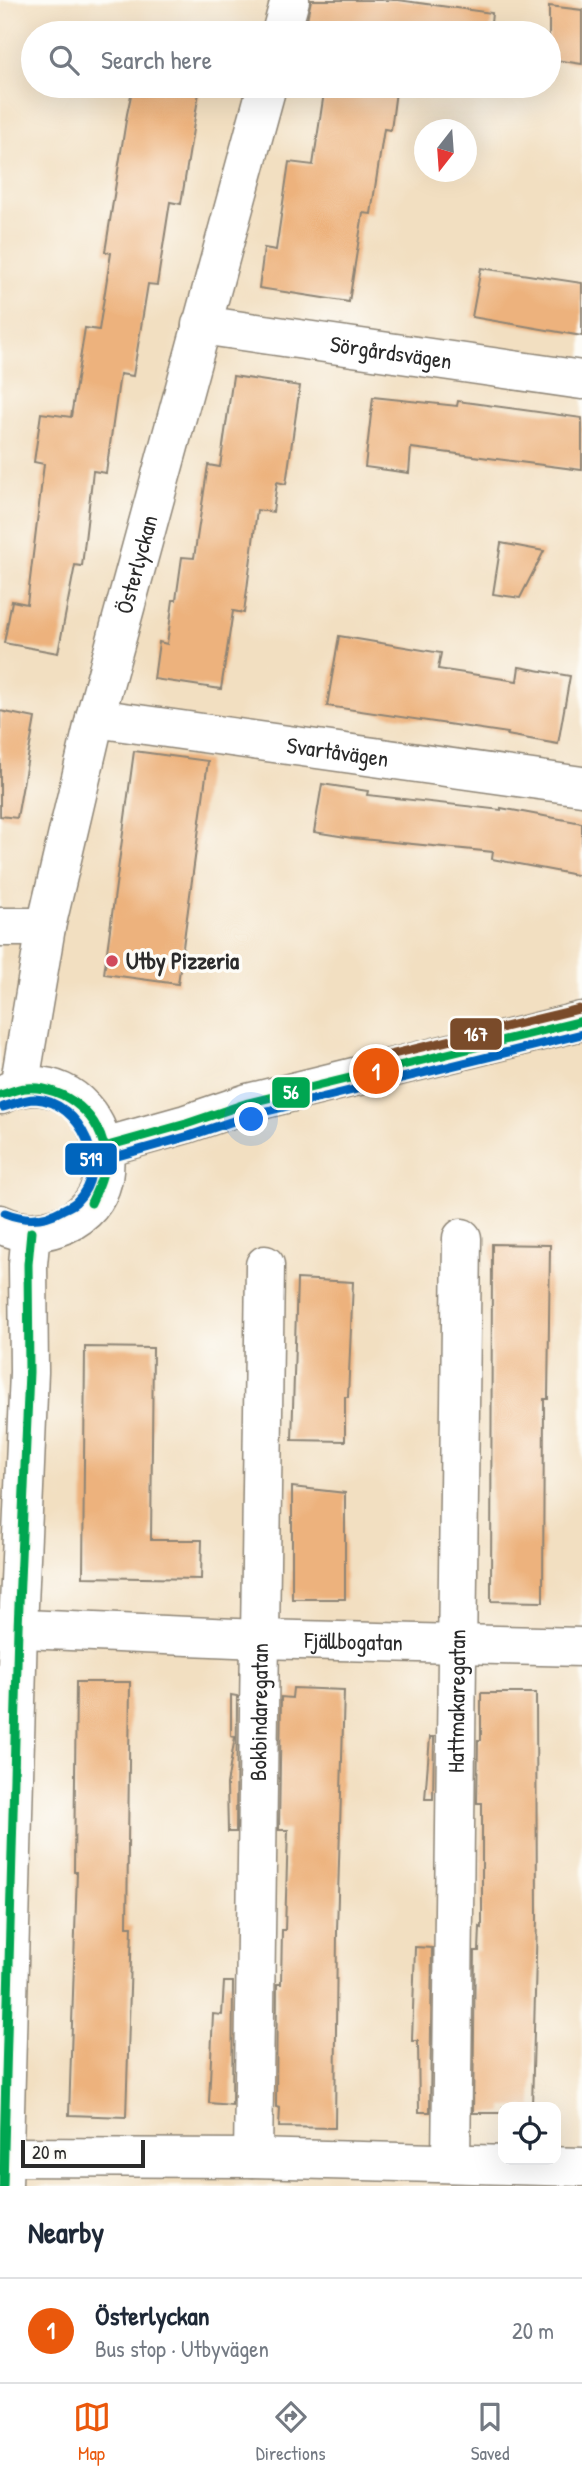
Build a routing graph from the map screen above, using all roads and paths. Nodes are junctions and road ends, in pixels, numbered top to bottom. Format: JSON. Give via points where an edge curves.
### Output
{"nodes":[{"id":1,"x":290,"y":0,"type":"edge"},
{"id":2,"x":284,"y":21,"type":"edge"},
{"id":3,"x":264,"y":98,"type":"edge"},
{"id":4,"x":201,"y":325,"type":"junction"},
{"id":5,"x":582,"y":380,"type":"edge"},
{"id":6,"x":95,"y":718,"type":"junction"},
{"id":7,"x":582,"y":786,"type":"edge"},
{"id":8,"x":0,"y":927,"type":"edge"},
{"id":9,"x":46,"y":927,"type":"junction"},
{"id":10,"x":582,"y":1021,"type":"edge"},
{"id":11,"x":10,"y":1092,"type":"edge"},
{"id":12,"x":104,"y":1147,"type":"junction"},
{"id":13,"x":16,"y":1228,"type":"edge"},
{"id":14,"x":462,"y":1238,"type":"dead end"},
{"id":15,"x":265,"y":1265,"type":"dead end"},
{"id":16,"x":9,"y":1628,"type":"edge"},
{"id":17,"x":259,"y":1639,"type":"junction"},
{"id":18,"x":458,"y":1645,"type":"junction"},
{"id":19,"x":582,"y":1647,"type":"edge"},
{"id":20,"x":253,"y":2158,"type":"junction"},
{"id":21,"x":451,"y":2162,"type":"junction"},
{"id":22,"x":2,"y":2166,"type":"edge"},
{"id":23,"x":582,"y":2167,"type":"edge"}],
"edges":[{"from":1,"to":2,"type":"street"},
{"from":3,"to":4,"type":"street","name":"Österlyckan"},
{"from":4,"to":5,"type":"street","name":"Sörgårdsvägen"},
{"from":4,"to":6,"type":"street","name":"Österlyckan"},
{"from":6,"to":7,"type":"street","name":"Svartåvägen"},
{"from":6,"to":9,"type":"street","name":"Österlyckan"},
{"from":8,"to":9,"type":"street"},
{"from":9,"to":11,"type":"street","name":"Österlyckan"},
{"from":10,"to":12,"type":"street","via":[[248,1103]]},
{"from":11,"to":12,"type":"street","via":[[36,1087],[67,1096],[92,1118]]},
{"from":12,"to":13,"type":"street","via":[[103,1179],[88,1207],[62,1226]]},
{"from":13,"to":16,"type":"street","via":[[28,1264],[29,1372]]},
{"from":14,"to":18,"type":"street","name":"Hattmakaregatan"},
{"from":15,"to":17,"type":"street","name":"Bokbindaregatan"},
{"from":16,"to":17,"type":"street","name":"Fjällbogatan"},
{"from":16,"to":22,"type":"street"},
{"from":17,"to":18,"type":"street","name":"Fjällbogatan"},
{"from":17,"to":20,"type":"street","name":"Bokbindaregatan"},
{"from":18,"to":19,"type":"street","name":"Fjällbogatan"},
{"from":18,"to":21,"type":"street","name":"Hattmakaregatan"},
{"from":20,"to":21,"type":"street"},
{"from":20,"to":22,"type":"street"},
{"from":21,"to":23,"type":"street"}]}
